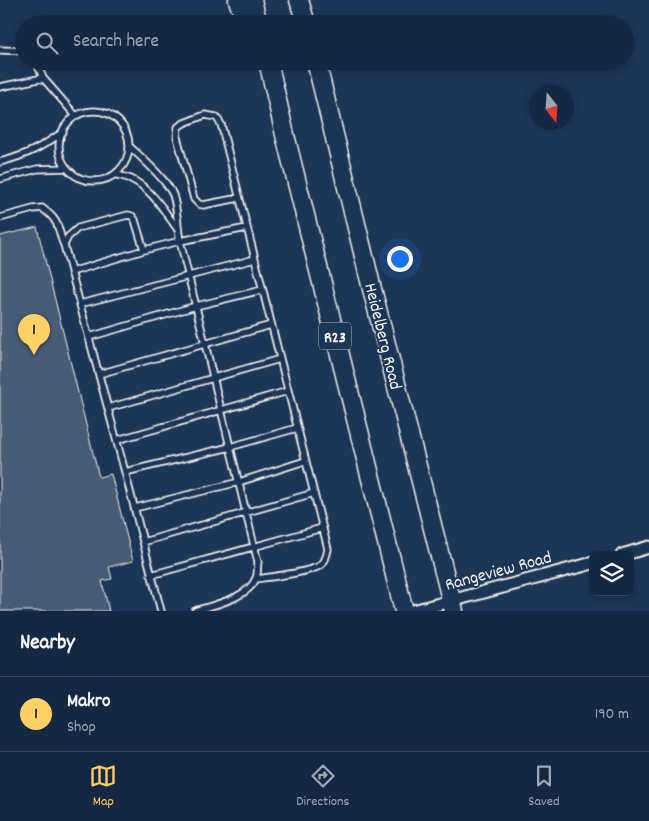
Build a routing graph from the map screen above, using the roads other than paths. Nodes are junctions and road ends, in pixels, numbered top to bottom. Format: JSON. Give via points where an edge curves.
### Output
{"nodes":[{"id":1,"x":238,"y":0,"type":"edge"},
{"id":2,"x":252,"y":0,"type":"edge"},
{"id":3,"x":299,"y":0,"type":"edge"},
{"id":4,"x":243,"y":15,"type":"edge"},
{"id":5,"x":256,"y":15,"type":"edge"},
{"id":6,"x":303,"y":15,"type":"edge"},
{"id":7,"x":0,"y":50,"type":"edge"},
{"id":8,"x":15,"y":51,"type":"edge"},
{"id":9,"x":40,"y":70,"type":"edge"},
{"id":10,"x":262,"y":70,"type":"edge"},
{"id":11,"x":270,"y":70,"type":"edge"},
{"id":12,"x":318,"y":70,"type":"edge"},
{"id":13,"x":44,"y":78,"type":"junction"},
{"id":14,"x":0,"y":87,"type":"edge"},
{"id":15,"x":76,"y":116,"type":"junction"},
{"id":16,"x":62,"y":132,"type":"junction"},
{"id":17,"x":285,"y":135,"type":"junction"},
{"id":18,"x":129,"y":146,"type":"junction"},
{"id":19,"x":0,"y":162,"type":"edge"},
{"id":20,"x":66,"y":168,"type":"junction"},
{"id":21,"x":115,"y":174,"type":"junction"},
{"id":22,"x":0,"y":179,"type":"edge"},
{"id":23,"x":239,"y":198,"type":"junction"},
{"id":24,"x":0,"y":218,"type":"edge"},
{"id":25,"x":247,"y":228,"type":"junction"},
{"id":26,"x":178,"y":230,"type":"junction"},
{"id":27,"x":180,"y":241,"type":"junction"},
{"id":28,"x":64,"y":245,"type":"junction"},
{"id":29,"x":144,"y":250,"type":"junction"},
{"id":30,"x":254,"y":259,"type":"junction"},
{"id":31,"x":71,"y":272,"type":"junction"},
{"id":32,"x":189,"y":276,"type":"junction"},
{"id":33,"x":262,"y":290,"type":"junction"},
{"id":34,"x":80,"y":304,"type":"junction"},
{"id":35,"x":196,"y":306,"type":"junction"},
{"id":36,"x":271,"y":325,"type":"junction"},
{"id":37,"x":89,"y":337,"type":"junction"},
{"id":38,"x":205,"y":344,"type":"junction"},
{"id":39,"x":280,"y":360,"type":"junction"},
{"id":40,"x":99,"y":374,"type":"junction"},
{"id":41,"x":214,"y":379,"type":"junction"},
{"id":42,"x":288,"y":391,"type":"junction"},
{"id":43,"x":108,"y":408,"type":"junction"},
{"id":44,"x":221,"y":411,"type":"junction"},
{"id":45,"x":297,"y":428,"type":"junction"},
{"id":46,"x":117,"y":440,"type":"junction"},
{"id":47,"x":230,"y":447,"type":"junction"},
{"id":48,"x":306,"y":461,"type":"junction"},
{"id":49,"x":126,"y":472,"type":"junction"},
{"id":50,"x":238,"y":482,"type":"junction"},
{"id":51,"x":314,"y":493,"type":"junction"},
{"id":52,"x":135,"y":508,"type":"junction"},
{"id":53,"x":246,"y":512,"type":"junction"},
{"id":54,"x":322,"y":528,"type":"junction"},
{"id":55,"x":143,"y":542,"type":"junction"},
{"id":56,"x":254,"y":546,"type":"junction"},
{"id":57,"x":649,"y":548,"type":"edge"},
{"id":58,"x":634,"y":552,"type":"edge"},
{"id":59,"x":589,"y":564,"type":"edge"},
{"id":60,"x":151,"y":575,"type":"junction"},
{"id":61,"x":256,"y":579,"type":"junction"},
{"id":62,"x":453,"y":606,"type":"edge"},
{"id":63,"x":161,"y":611,"type":"edge"},
{"id":64,"x":195,"y":611,"type":"edge"},
{"id":65,"x":404,"y":611,"type":"edge"},
{"id":66,"x":413,"y":611,"type":"edge"}],
"edges":[{"from":1,"to":4,"type":"main road"},
{"from":2,"to":5,"type":"main road"},
{"from":3,"to":6,"type":"main road"},
{"from":7,"to":8,"type":"lane"},
{"from":9,"to":13,"type":"lane"},
{"from":10,"to":17,"type":"main road"},
{"from":11,"to":17,"type":"main road","number":"R23"},
{"from":12,"to":62,"type":"main road","name":"Heidelberg Road"},
{"from":13,"to":14,"type":"lane"},
{"from":13,"to":15,"type":"lane"},
{"from":15,"to":16,"type":"lane"},
{"from":15,"to":18,"type":"lane","via":[[88,112],[111,116],[121,124]]},
{"from":16,"to":19,"type":"lane","via":[[33,152]]},
{"from":16,"to":20,"type":"lane","via":[[59,147]]},
{"from":17,"to":65,"type":"main road","number":"R23"},
{"from":18,"to":21,"type":"lane","via":[[128,156]]},
{"from":18,"to":26,"type":"lane","via":[[172,194],[178,214]]},
{"from":20,"to":21,"type":"lane","via":[[84,180],[106,179]]},
{"from":20,"to":22,"type":"lane","via":[[37,169]]},
{"from":21,"to":26,"type":"lane","via":[[146,189]]},
{"from":23,"to":23,"type":"lane","via":[[221,124],[216,117],[205,115],[178,127],[177,137],[194,200],[203,205]]},
{"from":23,"to":25,"type":"lane"},
{"from":24,"to":28,"type":"lane","via":[[42,208],[53,216]]},
{"from":25,"to":27,"type":"lane"},
{"from":25,"to":30,"type":"lane"},
{"from":26,"to":27,"type":"lane"},
{"from":27,"to":29,"type":"lane"},
{"from":27,"to":32,"type":"lane"},
{"from":28,"to":29,"type":"lane","via":[[68,236],[78,228],[128,215],[135,220]]},
{"from":28,"to":31,"type":"lane"},
{"from":29,"to":31,"type":"lane"},
{"from":30,"to":32,"type":"lane"},
{"from":30,"to":33,"type":"lane"},
{"from":31,"to":34,"type":"lane"},
{"from":32,"to":34,"type":"lane"},
{"from":32,"to":35,"type":"lane"},
{"from":33,"to":35,"type":"lane"},
{"from":33,"to":36,"type":"lane"},
{"from":34,"to":37,"type":"lane"},
{"from":35,"to":37,"type":"lane"},
{"from":35,"to":38,"type":"lane"},
{"from":36,"to":38,"type":"lane"},
{"from":36,"to":39,"type":"lane"},
{"from":37,"to":40,"type":"lane"},
{"from":38,"to":40,"type":"lane"},
{"from":38,"to":41,"type":"lane"},
{"from":39,"to":41,"type":"lane"},
{"from":39,"to":42,"type":"lane"},
{"from":40,"to":43,"type":"lane"},
{"from":41,"to":43,"type":"lane"},
{"from":41,"to":44,"type":"lane"},
{"from":42,"to":44,"type":"lane"},
{"from":42,"to":45,"type":"lane"},
{"from":43,"to":46,"type":"lane"},
{"from":44,"to":46,"type":"lane"},
{"from":44,"to":47,"type":"lane"},
{"from":45,"to":47,"type":"lane"},
{"from":45,"to":48,"type":"lane"},
{"from":46,"to":49,"type":"lane"},
{"from":47,"to":49,"type":"lane"},
{"from":47,"to":50,"type":"lane"},
{"from":48,"to":50,"type":"lane"},
{"from":48,"to":51,"type":"lane"},
{"from":49,"to":52,"type":"lane"},
{"from":50,"to":52,"type":"lane"},
{"from":50,"to":53,"type":"lane"},
{"from":51,"to":53,"type":"lane"},
{"from":51,"to":54,"type":"lane"},
{"from":52,"to":55,"type":"lane"},
{"from":53,"to":55,"type":"lane"},
{"from":53,"to":56,"type":"lane"},
{"from":54,"to":56,"type":"lane"},
{"from":54,"to":61,"type":"lane","via":[[328,549],[322,565]]},
{"from":55,"to":60,"type":"lane"},
{"from":56,"to":60,"type":"lane"},
{"from":56,"to":61,"type":"lane","via":[[258,562]]},
{"from":57,"to":58,"type":"street"},
{"from":59,"to":62,"type":"street","name":"Rangeview Road"},
{"from":60,"to":63,"type":"lane"},
{"from":61,"to":64,"type":"lane","via":[[248,590],[232,600]]},
{"from":62,"to":66,"type":"street","name":"Rangeview Road"}]}
